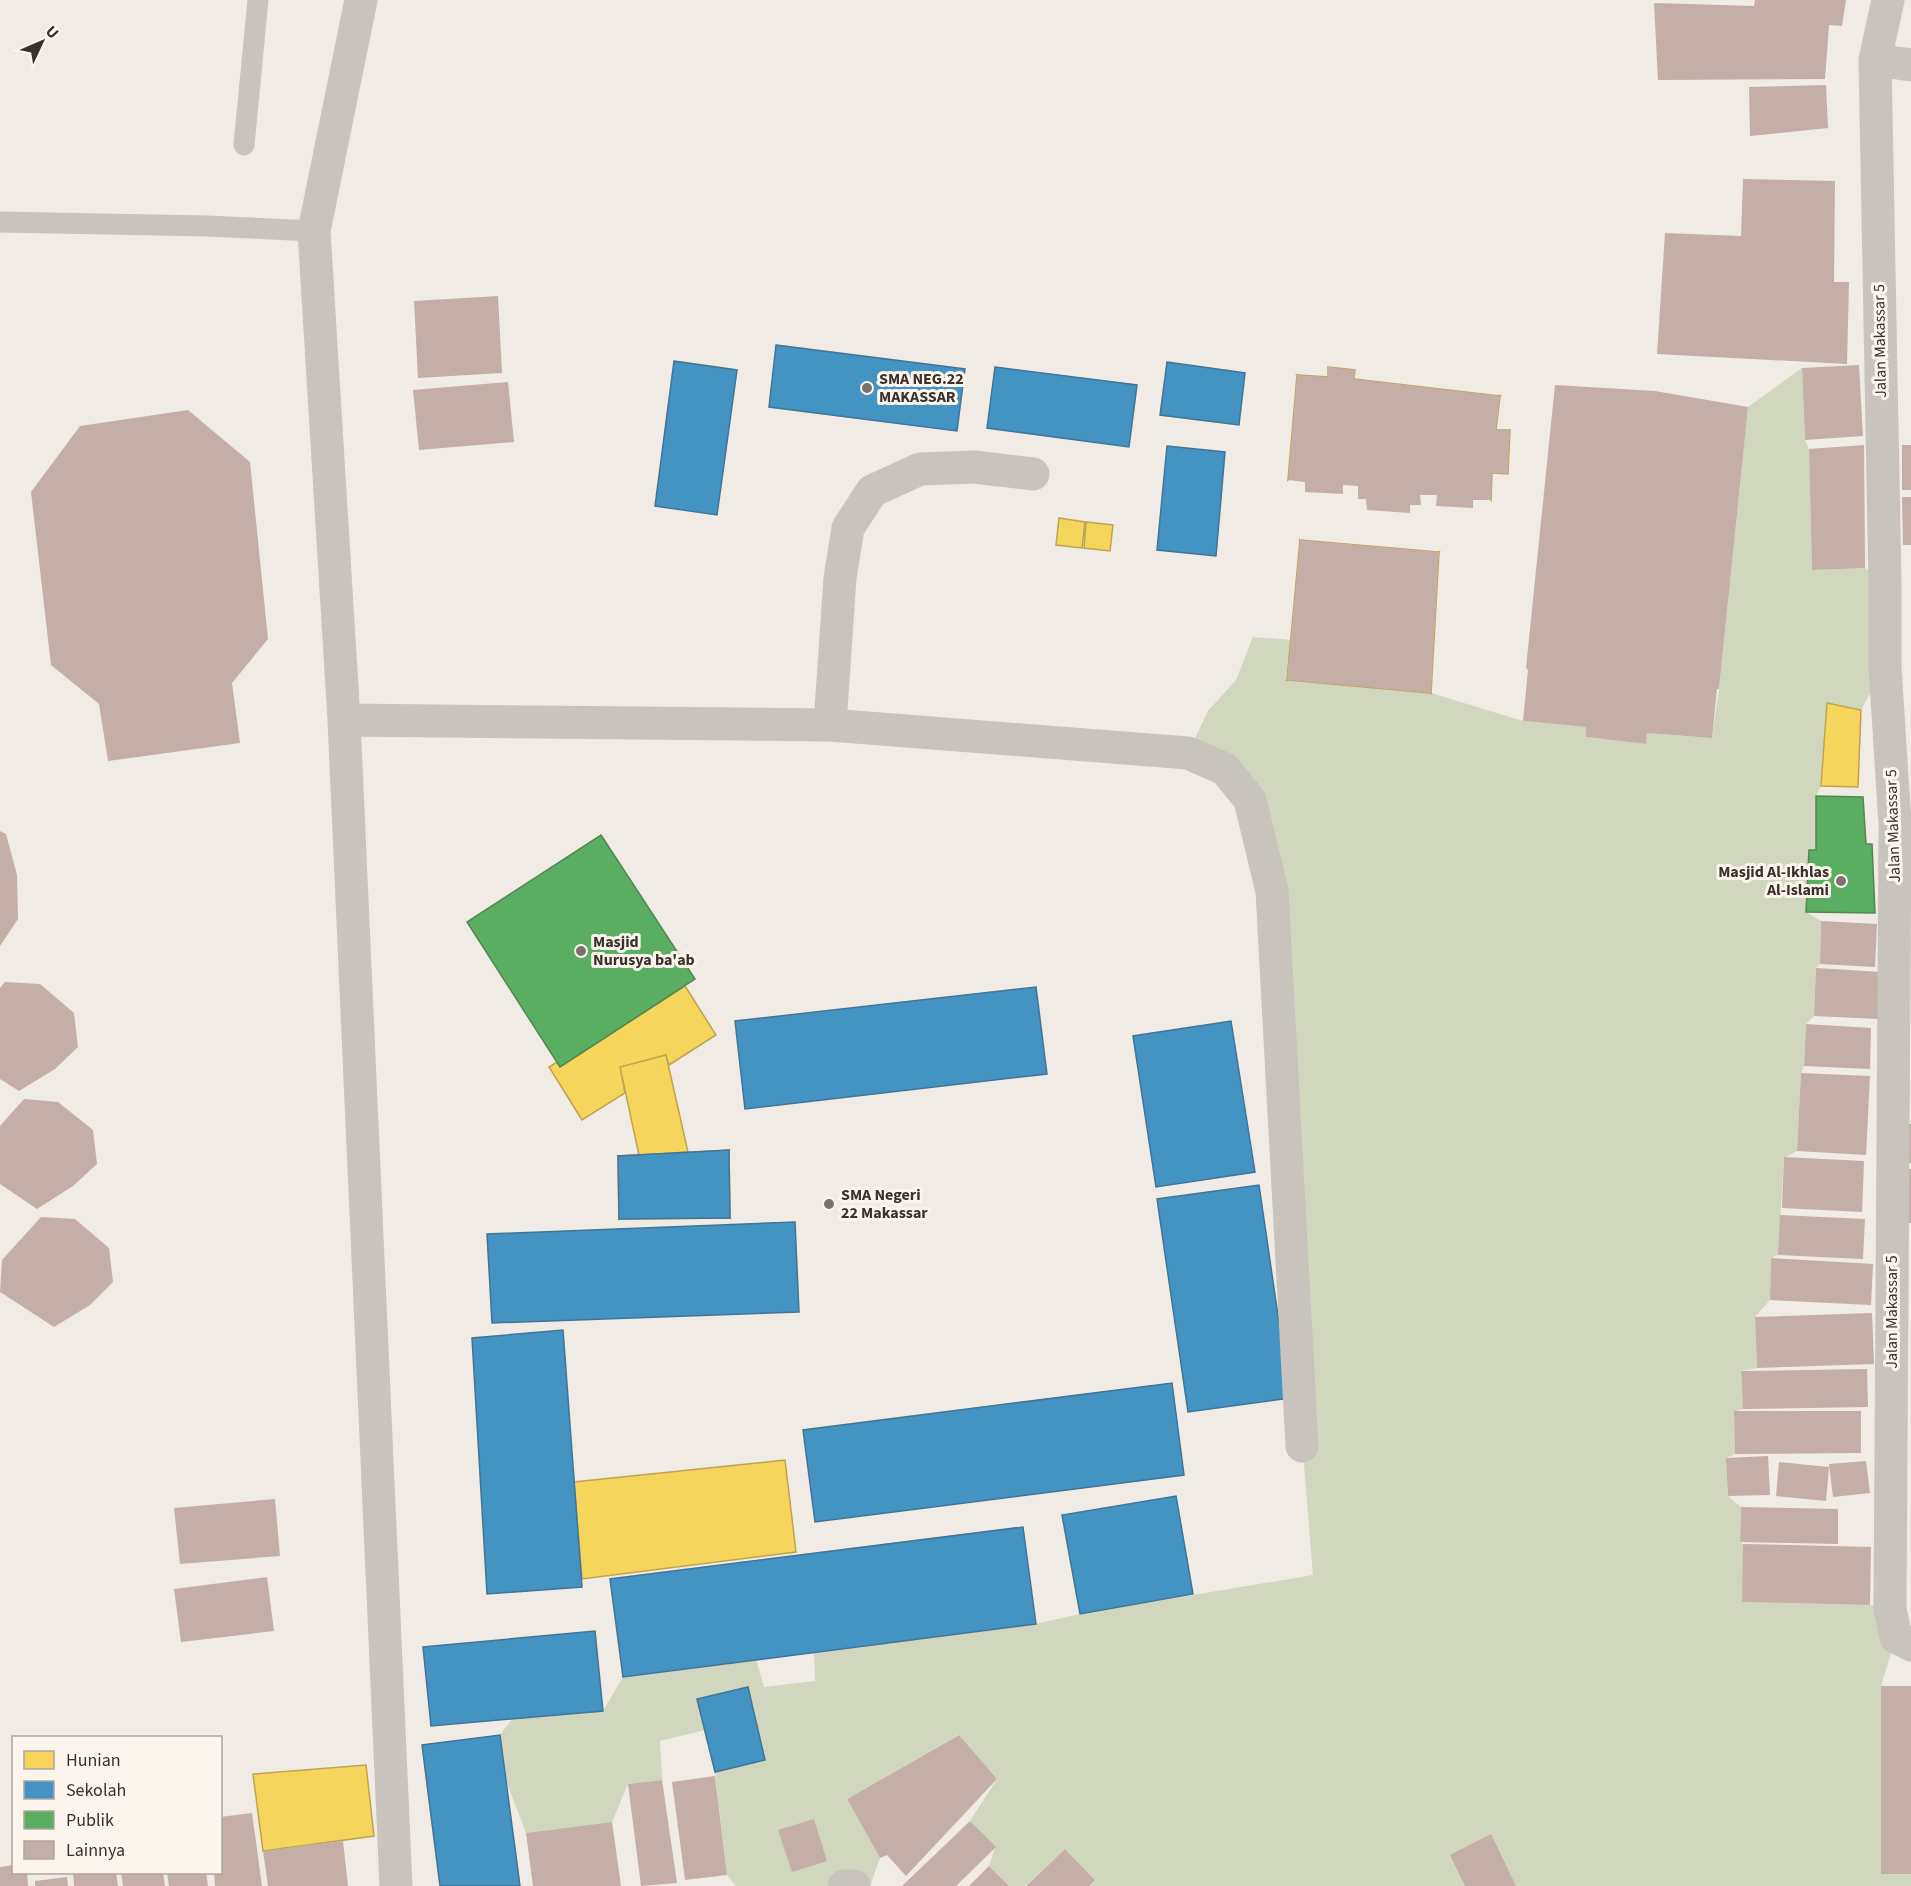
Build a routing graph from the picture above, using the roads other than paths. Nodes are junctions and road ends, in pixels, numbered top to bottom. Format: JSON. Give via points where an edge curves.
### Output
{"nodes":[{"id":1,"x":258,"y":0,"type":"edge"},
{"id":2,"x":361,"y":0,"type":"edge"},
{"id":3,"x":1888,"y":0,"type":"edge"},
{"id":4,"x":1875,"y":60,"type":"junction"},
{"id":5,"x":1911,"y":65,"type":"edge"},
{"id":6,"x":244,"y":145,"type":"dead end"},
{"id":7,"x":0,"y":222,"type":"edge"},
{"id":8,"x":314,"y":231,"type":"junction"},
{"id":9,"x":1034,"y":474,"type":"dead end"},
{"id":10,"x":344,"y":720,"type":"junction"},
{"id":11,"x":830,"y":725,"type":"junction"},
{"id":12,"x":1903,"y":824,"type":"edge"},
{"id":13,"x":1302,"y":1446,"type":"dead end"},
{"id":14,"x":1911,"y":1645,"type":"edge"},
{"id":15,"x":396,"y":1886,"type":"edge"},
{"id":16,"x":844,"y":1886,"type":"edge"},
{"id":17,"x":855,"y":1886,"type":"edge"}],
"edges":[{"from":1,"to":6,"type":"lane"},
{"from":2,"to":8,"type":"street"},
{"from":3,"to":4,"type":"street","name":"Jalan Makassar 5"},
{"from":4,"to":5,"type":"street"},
{"from":4,"to":12,"type":"street","name":"Jalan Makassar 5","via":[[1885,666]]},
{"from":7,"to":8,"type":"lane"},
{"from":8,"to":10,"type":"street"},
{"from":9,"to":11,"type":"street","via":[[974,467],[920,469],[872,491],[848,528],[846,538]]},
{"from":10,"to":11,"type":"street"},
{"from":10,"to":15,"type":"street"},
{"from":11,"to":13,"type":"street","via":[[1188,753],[1225,769],[1250,800],[1272,891]]},
{"from":12,"to":14,"type":"street","name":"Jalan Makassar 5","via":[[1890,1609],[1896,1636]]},
{"from":16,"to":17,"type":"street"}]}
